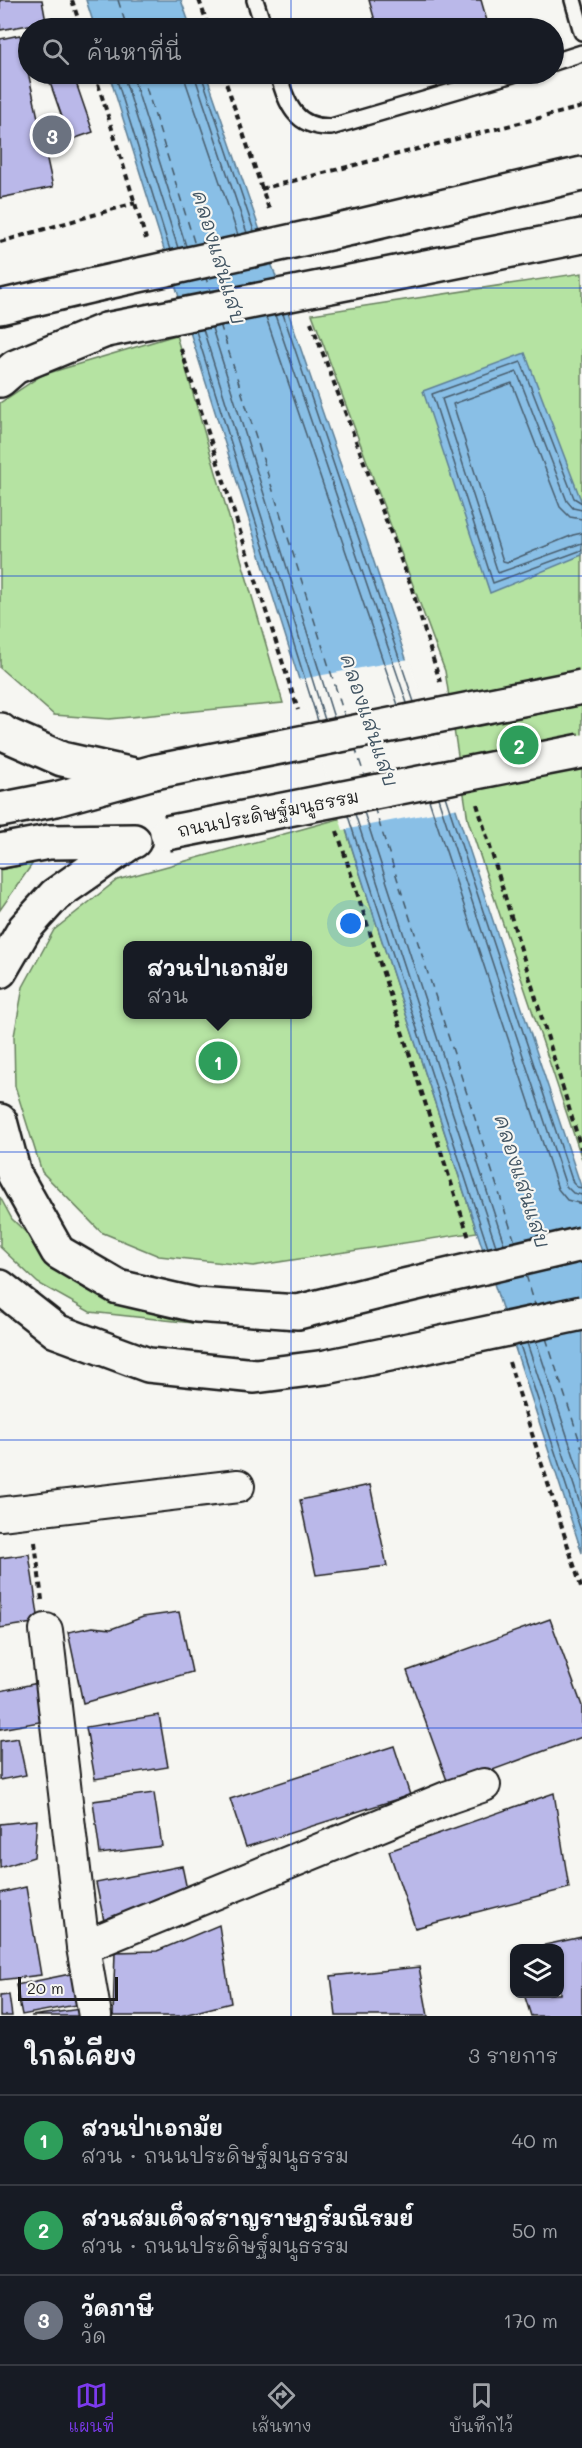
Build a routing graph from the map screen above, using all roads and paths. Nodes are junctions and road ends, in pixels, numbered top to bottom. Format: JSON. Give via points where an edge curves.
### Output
{"nodes":[{"id":1,"x":72,"y":0,"type":"edge"},
{"id":2,"x":199,"y":0,"type":"edge"},
{"id":3,"x":255,"y":0,"type":"edge"},
{"id":4,"x":573,"y":0,"type":"edge"},
{"id":5,"x":78,"y":18,"type":"edge"},
{"id":6,"x":205,"y":18,"type":"edge"},
{"id":7,"x":261,"y":18,"type":"edge"},
{"id":8,"x":582,"y":32,"type":"edge"},
{"id":9,"x":582,"y":53,"type":"edge"},
{"id":10,"x":564,"y":59,"type":"edge"},
{"id":11,"x":226,"y":84,"type":"edge"},
{"id":12,"x":281,"y":84,"type":"edge"},
{"id":13,"x":479,"y":84,"type":"edge"},
{"id":14,"x":582,"y":107,"type":"edge"},
{"id":15,"x":582,"y":174,"type":"edge"},
{"id":16,"x":261,"y":189,"type":"junction"},
{"id":17,"x":135,"y":203,"type":"dead end"},
{"id":18,"x":274,"y":223,"type":"dead end"},
{"id":19,"x":582,"y":236,"type":"edge"},
{"id":20,"x":0,"y":242,"type":"edge"},
{"id":21,"x":0,"y":307,"type":"edge"},
{"id":22,"x":307,"y":311,"type":"dead end"},
{"id":23,"x":0,"y":380,"type":"edge"},
{"id":24,"x":582,"y":687,"type":"edge"},
{"id":25,"x":443,"y":692,"type":"dead end"},
{"id":26,"x":0,"y":730,"type":"edge"},
{"id":27,"x":582,"y":751,"type":"edge"},
{"id":28,"x":146,"y":774,"type":"junction"},
{"id":29,"x":474,"y":795,"type":"dead end"},
{"id":30,"x":0,"y":810,"type":"edge"},
{"id":31,"x":131,"y":842,"type":"junction"},
{"id":32,"x":0,"y":851,"type":"edge"},
{"id":33,"x":0,"y":971,"type":"edge"},
{"id":34,"x":0,"y":1121,"type":"edge"},
{"id":35,"x":582,"y":1151,"type":"edge"},
{"id":36,"x":582,"y":1244,"type":"edge"},
{"id":37,"x":0,"y":1287,"type":"edge"},
{"id":38,"x":582,"y":1313,"type":"edge"},
{"id":39,"x":238,"y":1486,"type":"dead end"},
{"id":40,"x":31,"y":1509,"type":"junction"},
{"id":41,"x":0,"y":1514,"type":"edge"},
{"id":42,"x":46,"y":1630,"type":"joint"},
{"id":43,"x":484,"y":1785,"type":"dead end"},
{"id":44,"x":83,"y":1947,"type":"junction"},
{"id":45,"x":95,"y":2016,"type":"edge"}],
"edges":[{"from":1,"to":5,"type":"path"},
{"from":2,"to":6,"type":"path"},
{"from":3,"to":7,"type":"lane"},
{"from":4,"to":8,"type":"lane"},
{"from":9,"to":10,"type":"lane"},
{"from":11,"to":16,"type":"path"},
{"from":12,"to":13,"type":"lane","via":[[300,120],[319,127],[331,127]]},
{"from":14,"to":16,"type":"path"},
{"from":15,"to":21,"type":"main road","bridge":true},
{"from":16,"to":18,"type":"path"},
{"from":17,"to":20,"type":"path"},
{"from":19,"to":23,"type":"main road","bridge":true,"via":[[106,330],[15,367]]},
{"from":22,"to":25,"type":"path","via":[[412,588]]},
{"from":24,"to":28,"type":"main road","bridge":true},
{"from":26,"to":28,"type":"main road","via":[[62,759]]},
{"from":27,"to":31,"type":"main road","name":"ถนนประดิษฐ์มนูธรรม","bridge":true},
{"from":28,"to":30,"type":"main road"},
{"from":29,"to":35,"type":"path"},
{"from":31,"to":32,"type":"main road","via":[[49,842]]},
{"from":31,"to":33,"type":"main road","via":[[55,895],[25,928]]},
{"from":34,"to":36,"type":"main road","bridge":true,"via":[[14,1174],[57,1252],[118,1287],[196,1305],[298,1312]]},
{"from":37,"to":38,"type":"main road","bridge":true,"via":[[56,1331],[148,1365],[255,1376],[326,1367]]},
{"from":39,"to":40,"type":"street"},
{"from":40,"to":41,"type":"street"},
{"from":40,"to":42,"type":"path"},
{"from":42,"to":44,"type":"street"},
{"from":43,"to":44,"type":"street"},
{"from":44,"to":45,"type":"street"}]}
